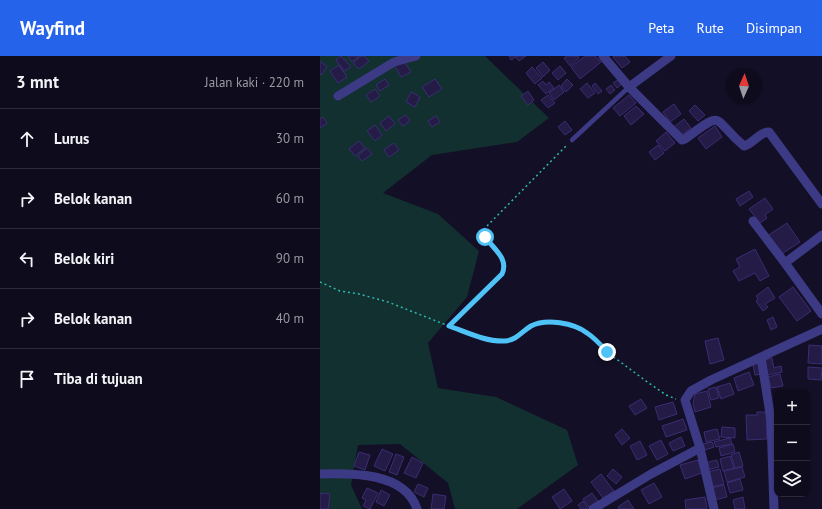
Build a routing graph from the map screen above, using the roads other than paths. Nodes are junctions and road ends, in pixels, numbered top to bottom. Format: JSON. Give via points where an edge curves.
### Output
{"nodes":[{"id":1,"x":416,"y":56,"type":"edge"},
{"id":2,"x":603,"y":56,"type":"edge"},
{"id":3,"x":671,"y":56,"type":"edge"},
{"id":4,"x":629,"y":87,"type":"junction"},
{"id":5,"x":338,"y":96,"type":"dead end"},
{"id":6,"x":572,"y":140,"type":"road end"},
{"id":7,"x":822,"y":204,"type":"edge"},
{"id":8,"x":753,"y":221,"type":"dead end"},
{"id":9,"x":822,"y":235,"type":"edge"},
{"id":10,"x":785,"y":263,"type":"junction"},
{"id":11,"x":822,"y":314,"type":"edge"},
{"id":12,"x":822,"y":329,"type":"edge"},
{"id":13,"x":761,"y":357,"type":"junction"},
{"id":14,"x":700,"y":448,"type":"junction"},
{"id":15,"x":320,"y":474,"type":"edge"},
{"id":16,"x":417,"y":509,"type":"edge"},
{"id":17,"x":594,"y":509,"type":"edge"},
{"id":18,"x":714,"y":509,"type":"edge"},
{"id":19,"x":774,"y":509,"type":"edge"}],
"edges":[{"from":1,"to":5,"type":"street","via":[[394,62]]},
{"from":2,"to":4,"type":"street"},
{"from":3,"to":4,"type":"street"},
{"from":4,"to":6,"type":"lane"},
{"from":4,"to":7,"type":"street","via":[[682,140],[715,119],[721,121],[744,146],[769,132]]},
{"from":8,"to":10,"type":"street"},
{"from":9,"to":10,"type":"street"},
{"from":10,"to":11,"type":"street"},
{"from":12,"to":13,"type":"street"},
{"from":13,"to":14,"type":"street","via":[[691,391],[685,400]]},
{"from":13,"to":19,"type":"street","via":[[771,420]]},
{"from":14,"to":17,"type":"street"},
{"from":14,"to":18,"type":"street"},
{"from":15,"to":16,"type":"street","via":[[357,474],[393,483],[406,490]]}]}
